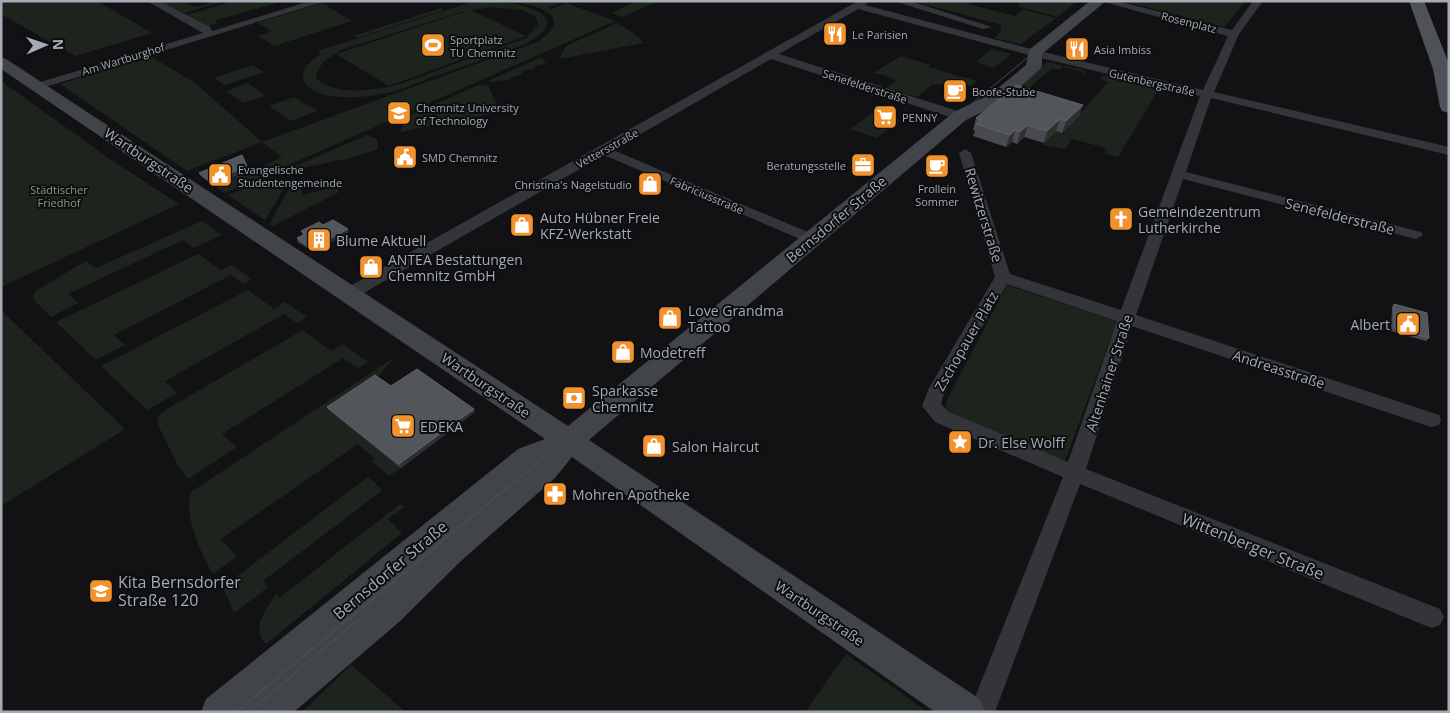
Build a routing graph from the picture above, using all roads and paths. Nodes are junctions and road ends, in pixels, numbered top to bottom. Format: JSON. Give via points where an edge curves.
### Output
{"nodes":[{"id":1,"x":152,"y":1,"type":"edge"},
{"id":2,"x":321,"y":1,"type":"edge"},
{"id":3,"x":898,"y":1,"type":"edge"},
{"id":4,"x":1099,"y":1,"type":"edge"},
{"id":5,"x":1104,"y":1,"type":"edge"},
{"id":6,"x":1258,"y":1,"type":"edge"},
{"id":7,"x":1416,"y":1,"type":"edge"},
{"id":8,"x":861,"y":4,"type":"edge"},
{"id":9,"x":988,"y":26,"type":"dead end"},
{"id":10,"x":208,"y":34,"type":"junction"},
{"id":11,"x":1234,"y":34,"type":"junction"},
{"id":12,"x":1034,"y":53,"type":"junction"},
{"id":13,"x":771,"y":55,"type":"junction"},
{"id":14,"x":1,"y":62,"type":"edge"},
{"id":15,"x":1446,"y":70,"type":"edge"},
{"id":16,"x":38,"y":86,"type":"junction"},
{"id":17,"x":1207,"y":94,"type":"junction"},
{"id":18,"x":1449,"y":107,"type":"edge"},
{"id":19,"x":960,"y":116,"type":"junction"},
{"id":20,"x":604,"y":150,"type":"junction"},
{"id":21,"x":1449,"y":151,"type":"edge"},
{"id":22,"x":965,"y":153,"type":"dead end"},
{"id":23,"x":1178,"y":174,"type":"junction"},
{"id":24,"x":1416,"y":235,"type":"dead end"},
{"id":25,"x":812,"y":239,"type":"junction"},
{"id":26,"x":1003,"y":277,"type":"junction"},
{"id":27,"x":349,"y":294,"type":"junction"},
{"id":28,"x":1126,"y":319,"type":"junction"},
{"id":29,"x":1432,"y":420,"type":"dead end"},
{"id":30,"x":569,"y":441,"type":"junction"},
{"id":31,"x":1076,"y":472,"type":"junction"},
{"id":32,"x":1432,"y":617,"type":"dead end"},
{"id":33,"x":219,"y":712,"type":"edge"},
{"id":34,"x":266,"y":712,"type":"edge"},
{"id":35,"x":967,"y":712,"type":"edge"},
{"id":36,"x":982,"y":712,"type":"edge"}],
"edges":[{"from":1,"to":10,"type":"street","via":[[206,29]]},
{"from":2,"to":10,"type":"street","name":"Am Wartburghof"},
{"from":3,"to":9,"type":"street"},
{"from":4,"to":12,"type":"street","name":"Bernsdorfer Straße"},
{"from":5,"to":11,"type":"street","name":"Rosenplatz"},
{"from":6,"to":11,"type":"street","name":"Rosenplatz"},
{"from":7,"to":15,"type":"main road"},
{"from":8,"to":12,"type":"street","name":"Gutenbergstraße"},
{"from":8,"to":13,"type":"street","name":"Vettersstraße"},
{"from":10,"to":16,"type":"street","name":"Am Wartburghof"},
{"from":11,"to":17,"type":"street","name":"Altenhainer Straße"},
{"from":12,"to":17,"type":"street","name":"Gutenbergstraße"},
{"from":12,"to":19,"type":"street","name":"Bernsdorfer Straße","via":[[1034,66],[997,98]]},
{"from":13,"to":19,"type":"street","name":"Senefelderstraße"},
{"from":13,"to":20,"type":"street","name":"Vettersstraße"},
{"from":14,"to":16,"type":"street","name":"Wartburgstraße"},
{"from":15,"to":18,"type":"main road"},
{"from":16,"to":27,"type":"street","name":"Wartburgstraße"},
{"from":17,"to":21,"type":"street","name":"Gutenbergstraße"},
{"from":17,"to":23,"type":"street","name":"Altenhainer Straße"},
{"from":19,"to":25,"type":"street","name":"Bernsdorfer Straße"},
{"from":20,"to":25,"type":"street","name":"Fabriciusstraße"},
{"from":20,"to":27,"type":"street","name":"Vettersstraße"},
{"from":22,"to":26,"type":"street","name":"Rewitzerstraße"},
{"from":23,"to":24,"type":"street","name":"Senefelderstraße"},
{"from":23,"to":28,"type":"street","name":"Altenhainer Straße"},
{"from":25,"to":30,"type":"street","name":"Bernsdorfer Straße"},
{"from":26,"to":28,"type":"street","name":"Zschopauer Platz"},
{"from":26,"to":31,"type":"street","name":"Zschopauer Platz","via":[[935,393],[931,406],[942,417]]},
{"from":27,"to":30,"type":"street","name":"Wartburgstraße"},
{"from":28,"to":29,"type":"street","name":"Andreasstraße"},
{"from":28,"to":31,"type":"street","name":"Altenhainer Straße"},
{"from":30,"to":33,"type":"street","name":"Bernsdorfer Straße","via":[[528,457]]},
{"from":30,"to":34,"type":"street","name":"Bernsdorfer Straße","via":[[545,470]]},
{"from":30,"to":35,"type":"street","name":"Wartburgstraße"},
{"from":31,"to":32,"type":"street","name":"Wittenberger Straße"},
{"from":31,"to":36,"type":"street","name":"Altenhainer Straße"}]}
